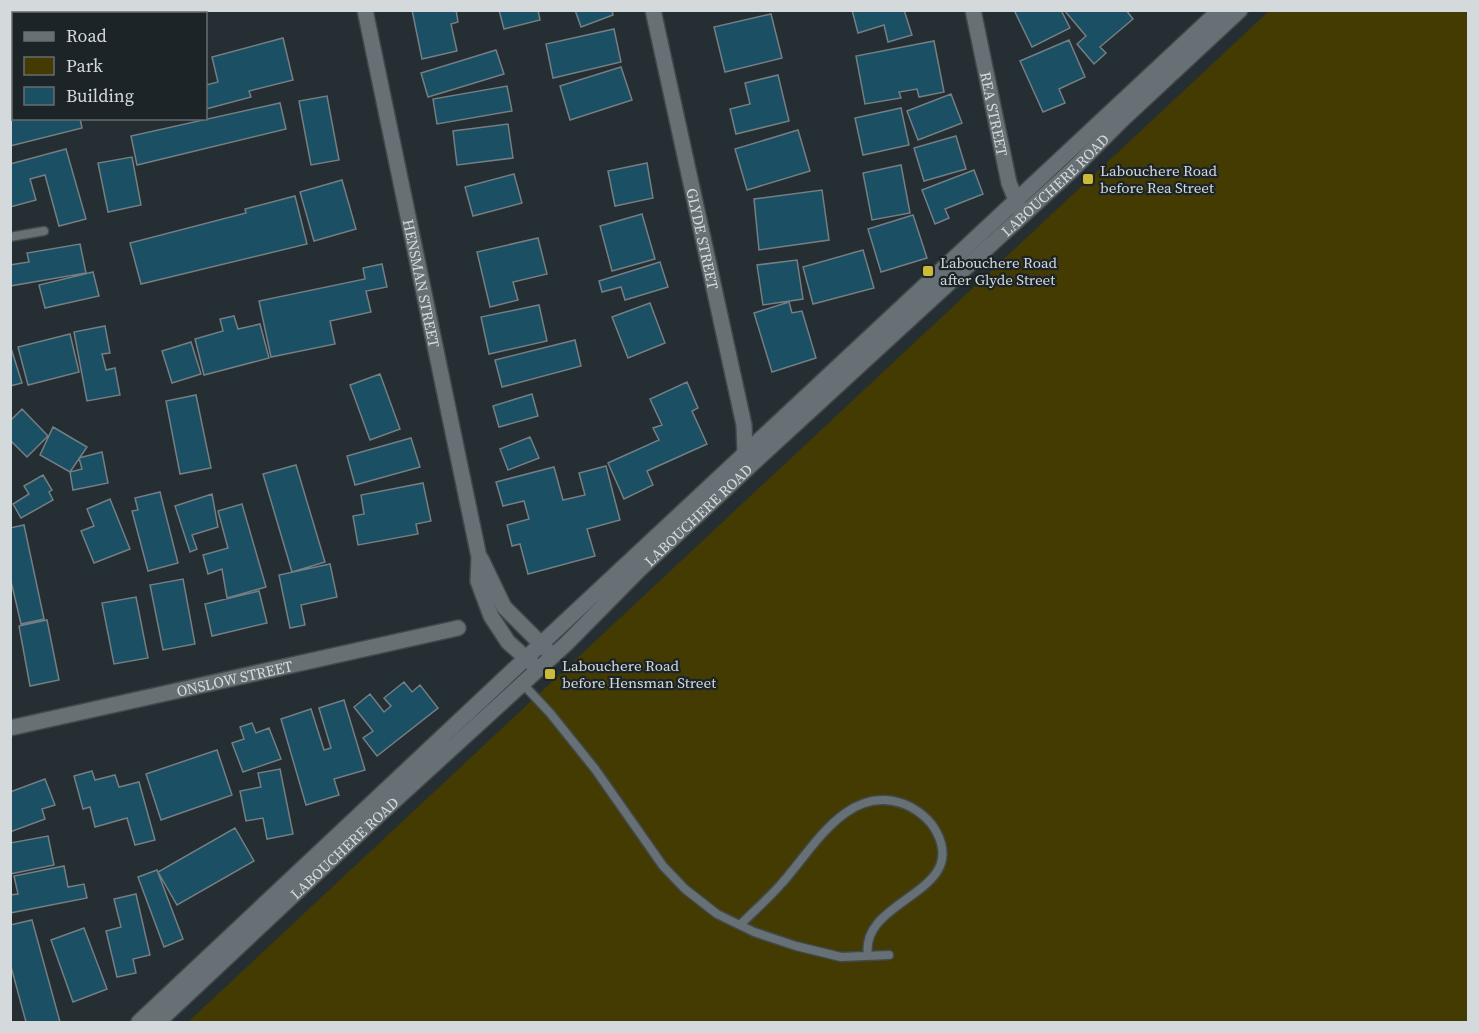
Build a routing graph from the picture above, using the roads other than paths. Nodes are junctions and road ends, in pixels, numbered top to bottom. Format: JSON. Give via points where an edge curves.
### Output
{"nodes":[{"id":1,"x":365,"y":10,"type":"edge"},
{"id":2,"x":653,"y":10,"type":"edge"},
{"id":3,"x":974,"y":10,"type":"edge"},
{"id":4,"x":1220,"y":10,"type":"edge"},
{"id":5,"x":1240,"y":10,"type":"edge"},
{"id":6,"x":1019,"y":209,"type":"junction"},
{"id":7,"x":44,"y":231,"type":"dead end"},
{"id":8,"x":10,"y":237,"type":"edge"},
{"id":9,"x":748,"y":459,"type":"junction"},
{"id":10,"x":479,"y":557,"type":"junction"},
{"id":11,"x":458,"y":628,"type":"dead end"},
{"id":12,"x":541,"y":644,"type":"junction"},
{"id":13,"x":552,"y":656,"type":"junction"},
{"id":14,"x":527,"y":657,"type":"junction"},
{"id":15,"x":538,"y":669,"type":"junction"},
{"id":16,"x":516,"y":678,"type":"junction"},
{"id":17,"x":10,"y":728,"type":"edge"},
{"id":18,"x":740,"y":925,"type":"junction"},
{"id":19,"x":889,"y":955,"type":"dead end"},
{"id":20,"x":868,"y":956,"type":"junction"},
{"id":21,"x":139,"y":1023,"type":"edge"},
{"id":22,"x":158,"y":1023,"type":"edge"}],
"edges":[{"from":1,"to":10,"type":"main road","name":"HENSMAN STREET"},
{"from":2,"to":9,"type":"main road","name":"GLYDE STREET","via":[[744,425]]},
{"from":3,"to":6,"type":"main road","name":"REA STREET","via":[[1009,183]]},
{"from":4,"to":6,"type":"main road","name":"LABOUCHERE ROAD"},
{"from":5,"to":6,"type":"main road","name":"LABOUCHERE ROAD"},
{"from":6,"to":9,"type":"main road","name":"LABOUCHERE ROAD"},
{"from":7,"to":8,"type":"lane"},
{"from":9,"to":12,"type":"main road","name":"LABOUCHERE ROAD"},
{"from":9,"to":13,"type":"main road","name":"LABOUCHERE ROAD"},
{"from":10,"to":12,"type":"main road","name":"HENSMAN STREET","via":[[504,607]]},
{"from":10,"to":14,"type":"main road","name":"HENSMAN STREET","via":[[478,581],[491,616],[508,642]]},
{"from":11,"to":17,"type":"main road","name":"ONSLOW STREET"},
{"from":12,"to":13,"type":"main road","name":"HENSMAN STREET"},
{"from":12,"to":14,"type":"main road","name":"LABOUCHERE ROAD"},
{"from":13,"to":15,"type":"main road","name":"LABOUCHERE ROAD"},
{"from":14,"to":15,"type":"main road","name":"HENSMAN STREET"},
{"from":14,"to":16,"type":"main road","name":"LABOUCHERE ROAD"},
{"from":15,"to":16,"type":"main road","name":"LABOUCHERE ROAD"},
{"from":16,"to":18,"type":"lane","via":[[550,712],[595,769],[663,866],[685,890],[717,914]]},
{"from":16,"to":21,"type":"main road","name":"LABOUCHERE ROAD"},
{"from":16,"to":22,"type":"main road","name":"LABOUCHERE ROAD","via":[[382,812]]},
{"from":18,"to":20,"type":"lane","via":[[830,955]]},
{"from":18,"to":20,"type":"lane","via":[[839,817],[870,802],[891,800],[906,804],[935,828],[942,842],[943,858],[934,878],[882,918],[870,935]]},
{"from":19,"to":20,"type":"lane"}]}
